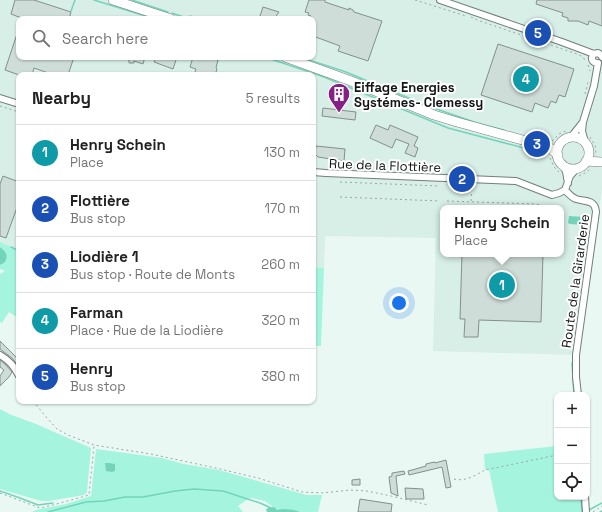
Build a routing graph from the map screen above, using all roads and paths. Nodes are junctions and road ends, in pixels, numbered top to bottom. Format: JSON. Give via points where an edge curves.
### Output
{"nodes":[{"id":1,"x":113,"y":0,"type":"edge"},
{"id":2,"x":415,"y":0,"type":"edge"},
{"id":3,"x":440,"y":0,"type":"edge"},
{"id":4,"x":162,"y":16,"type":"edge"},
{"id":5,"x":594,"y":54,"type":"junction"},
{"id":6,"x":601,"y":59,"type":"edge"},
{"id":7,"x":293,"y":60,"type":"edge"},
{"id":8,"x":590,"y":73,"type":"dead end"},
{"id":9,"x":588,"y":83,"type":"dead end"},
{"id":10,"x":584,"y":97,"type":"dead end"},
{"id":11,"x":0,"y":98,"type":"edge"},
{"id":12,"x":16,"y":103,"type":"edge"},
{"id":13,"x":0,"y":106,"type":"edge"},
{"id":14,"x":16,"y":111,"type":"edge"},
{"id":15,"x":583,"y":122,"type":"junction"},
{"id":16,"x":573,"y":133,"type":"junction"},
{"id":17,"x":586,"y":138,"type":"junction"},
{"id":18,"x":554,"y":149,"type":"junction"},
{"id":19,"x":594,"y":159,"type":"edge"},
{"id":20,"x":569,"y":171,"type":"junction"},
{"id":21,"x":316,"y":173,"type":"edge"},
{"id":22,"x":473,"y":179,"type":"junction"},
{"id":23,"x":340,"y":182,"type":"dead end"},
{"id":24,"x":439,"y":186,"type":"dead end"},
{"id":25,"x":566,"y":187,"type":"junction"},
{"id":26,"x":340,"y":197,"type":"dead end"},
{"id":27,"x":440,"y":201,"type":"dead end"},
{"id":28,"x":447,"y":201,"type":"dead end"},
{"id":29,"x":471,"y":201,"type":"junction"},
{"id":30,"x":541,"y":205,"type":"edge"},
{"id":31,"x":0,"y":355,"type":"edge"},
{"id":32,"x":16,"y":370,"type":"edge"},
{"id":33,"x":578,"y":392,"type":"edge"},
{"id":34,"x":35,"y":404,"type":"edge"},
{"id":35,"x":94,"y":445,"type":"junction"},
{"id":36,"x":554,"y":456,"type":"edge"},
{"id":37,"x":454,"y":479,"type":"dead end"},
{"id":38,"x":0,"y":494,"type":"edge"},
{"id":39,"x":585,"y":500,"type":"edge"},
{"id":40,"x":428,"y":505,"type":"dead end"},
{"id":41,"x":602,"y":506,"type":"edge"},
{"id":42,"x":586,"y":512,"type":"edge"},
{"id":43,"x":593,"y":512,"type":"edge"}],
"edges":[{"from":1,"to":4,"type":"main road"},
{"from":2,"to":8,"type":"path","via":[[578,54],[585,60]]},
{"from":3,"to":5,"type":"street"},
{"from":5,"to":6,"type":"street","via":[[598,53]]},
{"from":5,"to":6,"type":"street","via":[[594,63]]},
{"from":6,"to":15,"type":"street"},
{"from":7,"to":18,"type":"main road","via":[[434,115]]},
{"from":9,"to":10,"type":"path"},
{"from":11,"to":12,"type":"street"},
{"from":13,"to":14,"type":"path"},
{"from":15,"to":16,"type":"street"},
{"from":15,"to":17,"type":"street"},
{"from":16,"to":17,"type":"path"},
{"from":16,"to":17,"type":"main road","via":[[580,138]]},
{"from":16,"to":18,"type":"main road"},
{"from":16,"to":18,"type":"path","via":[[564,134],[558,139]]},
{"from":16,"to":18,"type":"path","via":[[567,130],[559,134]]},
{"from":17,"to":19,"type":"main road","via":[[587,147]]},
{"from":17,"to":19,"type":"path","via":[[594,148]]},
{"from":17,"to":19,"type":"path","via":[[595,145]]},
{"from":18,"to":20,"type":"main road","via":[[559,160]]},
{"from":18,"to":20,"type":"path","via":[[553,156],[558,167]]},
{"from":18,"to":20,"type":"path","via":[[550,160],[554,167]]},
{"from":19,"to":20,"type":"main road"},
{"from":19,"to":20,"type":"path","via":[[584,171]]},
{"from":19,"to":20,"type":"path","via":[[588,170]]},
{"from":20,"to":25,"type":"street"},
{"from":21,"to":22,"type":"street","name":"Rue de la Flottière"},
{"from":22,"to":25,"type":"street","name":"Rue de la Flottière","via":[[516,181],[552,195],[559,194]]},
{"from":22,"to":29,"type":"path"},
{"from":23,"to":24,"type":"path"},
{"from":25,"to":33,"type":"street","name":"Route de la Girarderie","via":[[574,198],[593,204],[596,212],[576,355]]},
{"from":26,"to":27,"type":"path"},
{"from":28,"to":29,"type":"path"},
{"from":29,"to":30,"type":"path"},
{"from":31,"to":32,"type":"street"},
{"from":34,"to":35,"type":"path","via":[[57,429]]},
{"from":35,"to":38,"type":"path","via":[[89,495],[40,508]]},
{"from":35,"to":40,"type":"path","via":[[220,469],[302,492],[367,491]]},
{"from":36,"to":37,"type":"path"},
{"from":39,"to":42,"type":"street"},
{"from":41,"to":43,"type":"path"}]}
